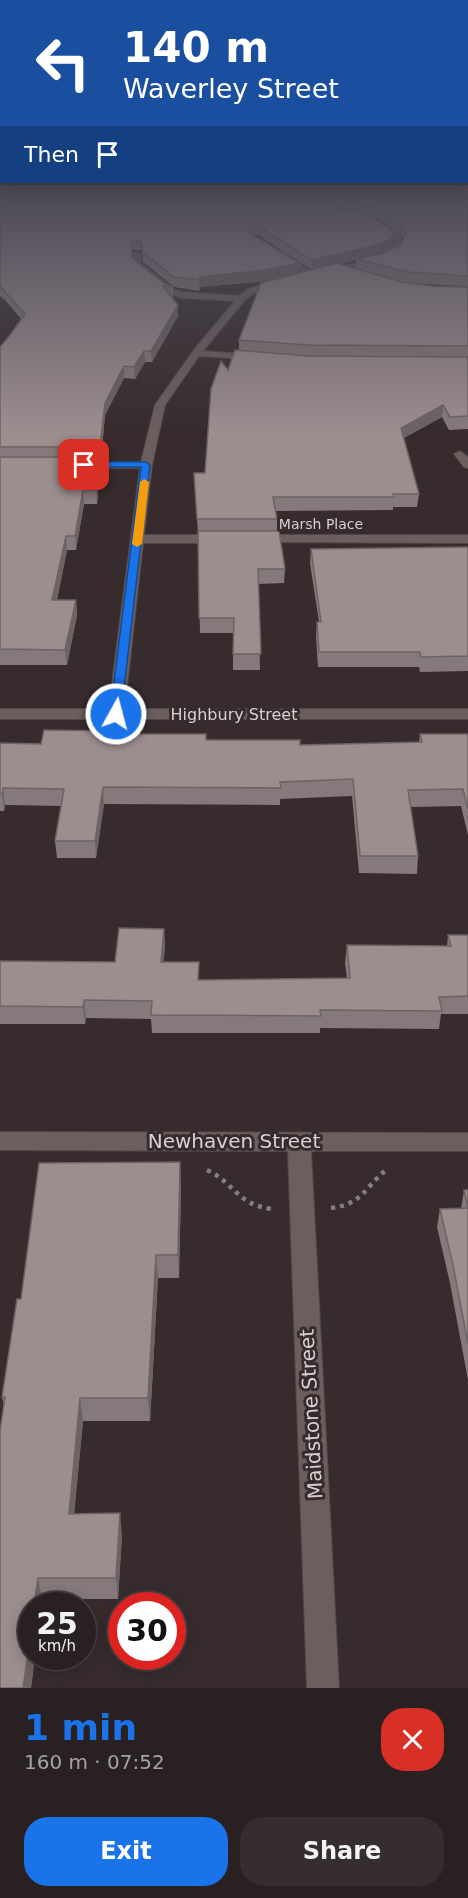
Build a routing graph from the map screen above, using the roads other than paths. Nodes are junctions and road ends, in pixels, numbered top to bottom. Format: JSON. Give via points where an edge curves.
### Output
{"nodes":[{"id":1,"x":150,"y":275,"type":"edge"},
{"id":2,"x":299,"y":275,"type":"edge"},
{"id":3,"x":311,"y":275,"type":"edge"},
{"id":4,"x":355,"y":275,"type":"edge"},
{"id":5,"x":359,"y":276,"type":"edge"},
{"id":6,"x":301,"y":277,"type":"junction"},
{"id":7,"x":241,"y":299,"type":"junction"},
{"id":8,"x":196,"y":353,"type":"junction"},
{"id":9,"x":263,"y":358,"type":"edge"},
{"id":10,"x":460,"y":454,"type":"dead end"},
{"id":11,"x":68,"y":465,"type":"edge"},
{"id":12,"x":146,"y":465,"type":"junction"},
{"id":13,"x":468,"y":465,"type":"edge"},
{"id":14,"x":138,"y":539,"type":"junction"},
{"id":15,"x":468,"y":539,"type":"edge"},
{"id":16,"x":0,"y":714,"type":"edge"},
{"id":17,"x":116,"y":714,"type":"junction"},
{"id":18,"x":468,"y":714,"type":"edge"},
{"id":19,"x":0,"y":1141,"type":"edge"},
{"id":20,"x":299,"y":1141,"type":"junction"},
{"id":21,"x":468,"y":1142,"type":"edge"},
{"id":22,"x":323,"y":1688,"type":"edge"}],
"edges":[{"from":1,"to":7,"type":"street","via":[[170,291],[182,295]]},
{"from":2,"to":6,"type":"street"},
{"from":3,"to":6,"type":"street"},
{"from":4,"to":5,"type":"street"},
{"from":6,"to":7,"type":"street","via":[[251,291]]},
{"from":7,"to":8,"type":"street"},
{"from":8,"to":9,"type":"street"},
{"from":8,"to":12,"type":"street","via":[[160,405]]},
{"from":10,"to":13,"type":"street"},
{"from":11,"to":12,"type":"street"},
{"from":12,"to":14,"type":"street"},
{"from":14,"to":15,"type":"street","name":"Marsh Place"},
{"from":14,"to":17,"type":"street"},
{"from":16,"to":17,"type":"street","name":"Highbury Street"},
{"from":17,"to":18,"type":"street","name":"Highbury Street"},
{"from":19,"to":20,"type":"street","name":"Newhaven Street"},
{"from":20,"to":21,"type":"street","name":"Newhaven Street"},
{"from":20,"to":22,"type":"street","name":"Maidstone Street"}]}
